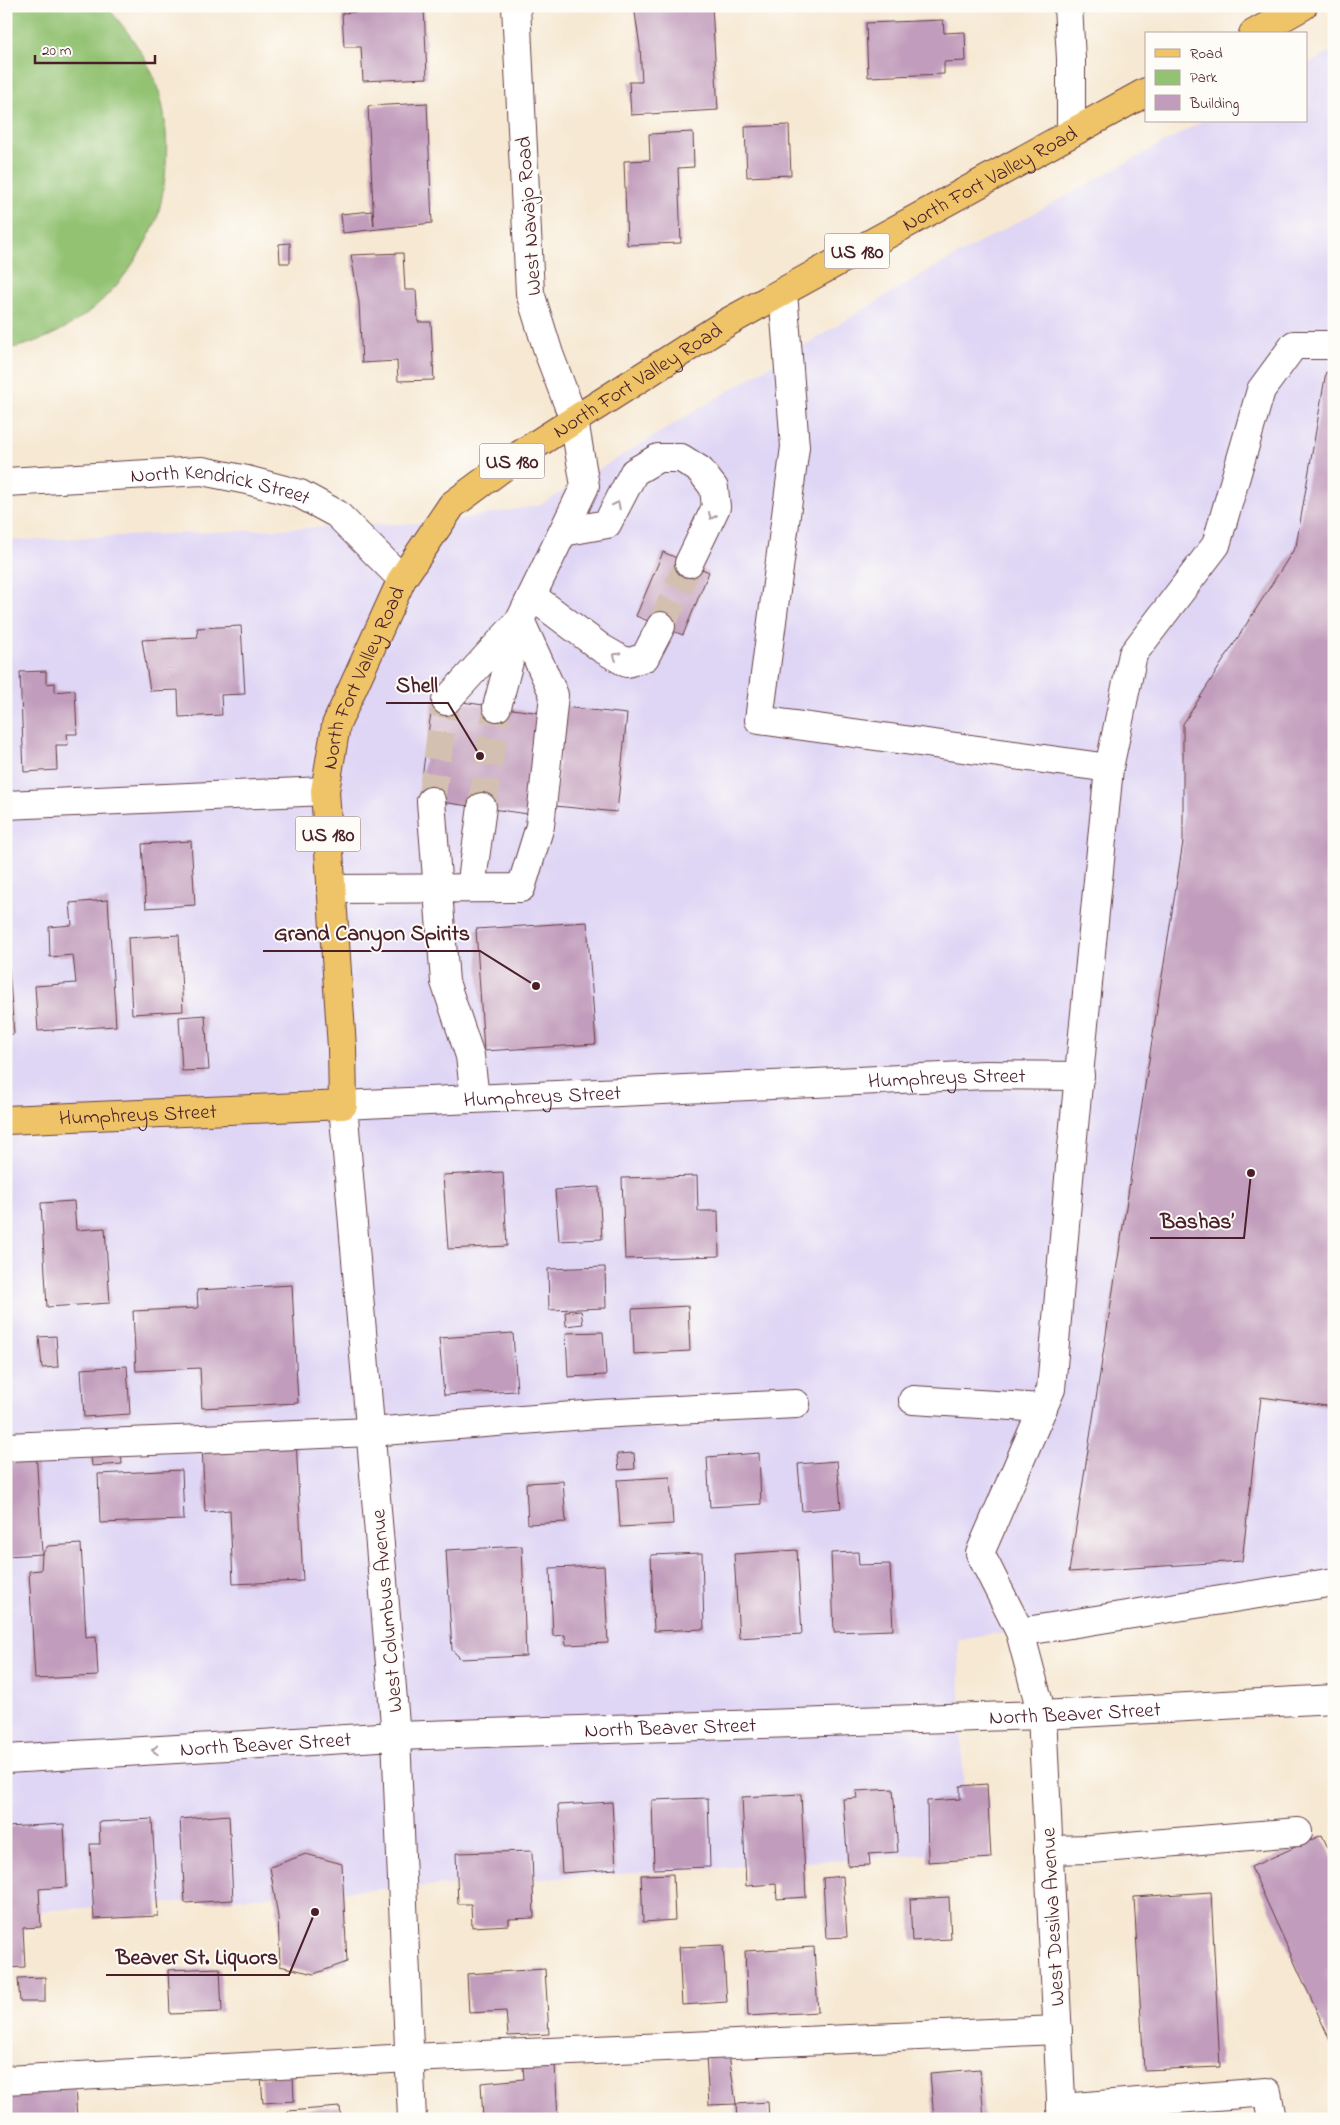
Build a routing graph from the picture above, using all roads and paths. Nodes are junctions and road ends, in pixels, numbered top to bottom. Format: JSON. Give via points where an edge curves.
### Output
{"nodes":[{"id":1,"x":516,"y":6,"type":"edge"},
{"id":2,"x":1068,"y":6,"type":"edge"},
{"id":3,"x":1303,"y":6,"type":"edge"},
{"id":4,"x":1257,"y":32,"type":"edge"},
{"id":5,"x":1145,"y":93,"type":"edge"},
{"id":6,"x":1071,"y":133,"type":"junction"},
{"id":7,"x":783,"y":292,"type":"junction"},
{"id":8,"x":1334,"y":344,"type":"edge"},
{"id":9,"x":574,"y":420,"type":"junction"},
{"id":10,"x":6,"y":482,"type":"edge"},
{"id":11,"x":563,"y":532,"type":"junction"},
{"id":12,"x":689,"y":563,"type":"tunnel mouth"},
{"id":13,"x":402,"y":579,"type":"junction"},
{"id":14,"x":526,"y":608,"type":"junction"},
{"id":15,"x":661,"y":626,"type":"tunnel mouth"},
{"id":16,"x":446,"y":701,"type":"tunnel mouth"},
{"id":17,"x":497,"y":707,"type":"tunnel mouth"},
{"id":18,"x":1109,"y":768,"type":"junction"},
{"id":19,"x":325,"y":791,"type":"junction"},
{"id":20,"x":431,"y":801,"type":"tunnel mouth"},
{"id":21,"x":6,"y":805,"type":"edge"},
{"id":22,"x":482,"y":808,"type":"tunnel mouth"},
{"id":23,"x":471,"y":888,"type":"junction"},
{"id":24,"x":331,"y":889,"type":"junction"},
{"id":25,"x":439,"y":889,"type":"junction"},
{"id":26,"x":1080,"y":1076,"type":"junction"},
{"id":27,"x":475,"y":1098,"type":"junction"},
{"id":28,"x":343,"y":1105,"type":"junction"},
{"id":29,"x":6,"y":1120,"type":"edge"},
{"id":30,"x":913,"y":1400,"type":"dead end"},
{"id":31,"x":796,"y":1404,"type":"dead end"},
{"id":32,"x":1043,"y":1408,"type":"junction"},
{"id":33,"x":371,"y":1432,"type":"junction"},
{"id":34,"x":6,"y":1447,"type":"edge"},
{"id":35,"x":1334,"y":1582,"type":"edge"},
{"id":36,"x":1020,"y":1632,"type":"junction"},
{"id":37,"x":1334,"y":1699,"type":"edge"},
{"id":38,"x":1042,"y":1715,"type":"junction"},
{"id":39,"x":396,"y":1736,"type":"junction"},
{"id":40,"x":6,"y":1759,"type":"edge"},
{"id":41,"x":1298,"y":1832,"type":"dead end"},
{"id":42,"x":1048,"y":1850,"type":"junction"},
{"id":43,"x":1058,"y":2030,"type":"junction"},
{"id":44,"x":410,"y":2058,"type":"junction"},
{"id":45,"x":6,"y":2080,"type":"edge"},
{"id":46,"x":1061,"y":2114,"type":"edge"},
{"id":47,"x":412,"y":2119,"type":"edge"},
{"id":48,"x":1272,"y":2119,"type":"edge"}],
"edges":[{"from":1,"to":9,"type":"street","name":"West Navajo Road","via":[[530,293]]},
{"from":2,"to":6,"type":"street"},
{"from":3,"to":4,"type":"main road"},
{"from":5,"to":6,"type":"main road","name":"North Fort Valley Road","number":"US 180"},
{"from":6,"to":7,"type":"main road","name":"North Fort Valley Road","number":"US 180"},
{"from":7,"to":9,"type":"main road","name":"North Fort Valley Road","number":"US 180","via":[[728,322]]},
{"from":7,"to":18,"type":"street","via":[[795,447],[759,720]]},
{"from":8,"to":18,"type":"street","via":[[1294,345],[1260,390],[1216,545],[1133,654]]},
{"from":9,"to":11,"type":"street","name":"West Navajo Road","via":[[585,486]]},
{"from":9,"to":13,"type":"main road","name":"North Fort Valley Road","number":"US 180","via":[[452,505]]},
{"from":10,"to":13,"type":"street","name":"North Kendrick Street","via":[[202,471],[247,480],[300,494],[337,514]]},
{"from":11,"to":12,"type":"street","one_way":true,"via":[[607,524],[634,472],[658,458],[681,458],[700,470],[714,488],[716,507]]},
{"from":11,"to":14,"type":"street","name":"West Navajo Road"},
{"from":13,"to":19,"type":"main road","name":"North Fort Valley Road","number":"US 180","via":[[336,725]]},
{"from":15,"to":14,"type":"street","one_way":true,"via":[[645,657],[626,663]]},
{"from":14,"to":16,"type":"street"},
{"from":14,"to":17,"type":"street"},
{"from":14,"to":23,"type":"street","via":[[554,696],[540,826],[522,888]]},
{"from":18,"to":26,"type":"street"},
{"from":19,"to":21,"type":"street"},
{"from":19,"to":24,"type":"main road","name":"North Fort Valley Road","number":"US 180"},
{"from":20,"to":25,"type":"street"},
{"from":22,"to":23,"type":"street"},
{"from":23,"to":25,"type":"street"},
{"from":24,"to":25,"type":"street"},
{"from":24,"to":28,"type":"main road","name":"North Fort Valley Road","number":"US 180"},
{"from":25,"to":27,"type":"street","via":[[445,982],[470,1056]]},
{"from":26,"to":27,"type":"street","name":"Humphreys Street","via":[[985,1075]]},
{"from":26,"to":32,"type":"street","via":[[1051,1389]]},
{"from":27,"to":28,"type":"street","name":"Humphreys Street"},
{"from":28,"to":29,"type":"main road","name":"Humphreys Street"},
{"from":28,"to":33,"type":"street","name":"West Columbus Avenue"},
{"from":30,"to":32,"type":"street"},
{"from":31,"to":33,"type":"street","via":[[598,1414]]},
{"from":32,"to":36,"type":"street","name":"West Desilva Avenue","via":[[980,1553]]},
{"from":33,"to":34,"type":"street"},
{"from":33,"to":39,"type":"street","name":"West Columbus Avenue"},
{"from":35,"to":36,"type":"street"},
{"from":36,"to":38,"type":"street","name":"West Desilva Avenue"},
{"from":37,"to":38,"type":"street","name":"North Beaver Street"},
{"from":38,"to":39,"type":"street","name":"North Beaver Street"},
{"from":38,"to":42,"type":"street","name":"West Desilva Avenue"},
{"from":39,"to":40,"type":"street","name":"North Beaver Street","one_way":true},
{"from":39,"to":44,"type":"street","name":"West Columbus Avenue"},
{"from":41,"to":42,"type":"street"},
{"from":42,"to":43,"type":"street","name":"West Desilva Avenue"},
{"from":43,"to":44,"type":"street"},
{"from":43,"to":46,"type":"street","name":"West Desilva Avenue"},
{"from":44,"to":45,"type":"street"},
{"from":44,"to":47,"type":"street","name":"West Columbus Avenue"},
{"from":46,"to":48,"type":"street","via":[[1268,2092]]}]}
